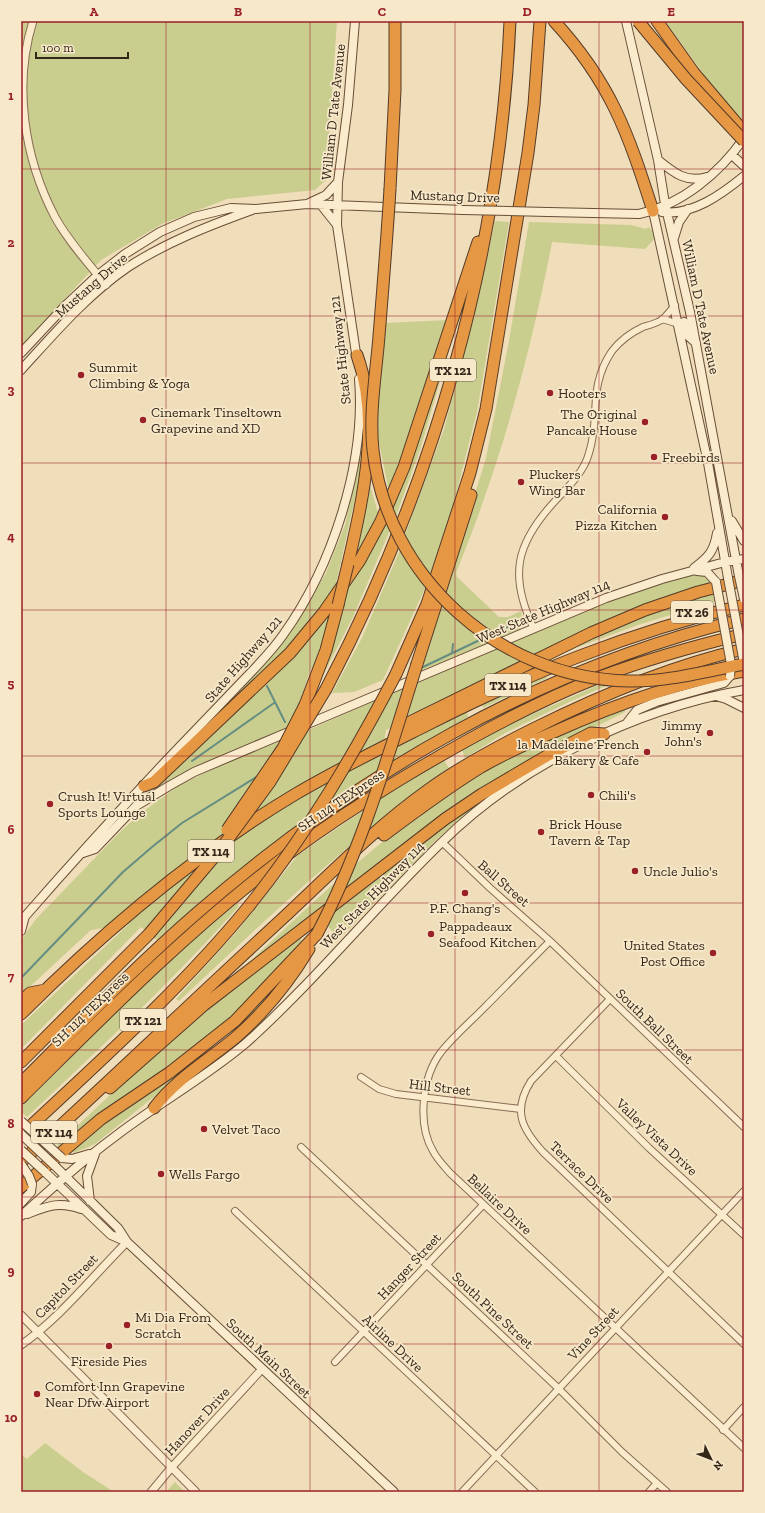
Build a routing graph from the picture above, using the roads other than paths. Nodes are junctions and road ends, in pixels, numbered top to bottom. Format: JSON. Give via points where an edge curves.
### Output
{"nodes":[{"id":1,"x":33,"y":21,"type":"edge"},
{"id":2,"x":356,"y":21,"type":"edge"},
{"id":3,"x":395,"y":21,"type":"edge"},
{"id":4,"x":510,"y":21,"type":"edge"},
{"id":5,"x":540,"y":21,"type":"edge"},
{"id":6,"x":554,"y":21,"type":"edge"},
{"id":7,"x":626,"y":21,"type":"edge"},
{"id":8,"x":638,"y":21,"type":"edge"},
{"id":9,"x":657,"y":21,"type":"edge"},
{"id":10,"x":744,"y":132,"type":"edge"},
{"id":11,"x":744,"y":139,"type":"edge"},
{"id":12,"x":732,"y":155,"type":"junction"},
{"id":13,"x":658,"y":160,"type":"junction"},
{"id":14,"x":744,"y":166,"type":"edge"},
{"id":15,"x":710,"y":176,"type":"junction"},
{"id":16,"x":744,"y":176,"type":"edge"},
{"id":17,"x":338,"y":182,"type":"junction"},
{"id":18,"x":307,"y":204,"type":"junction"},
{"id":19,"x":321,"y":205,"type":"junction"},
{"id":20,"x":338,"y":206,"type":"junction"},
{"id":21,"x":256,"y":209,"type":"junction"},
{"id":22,"x":666,"y":209,"type":"junction"},
{"id":23,"x":688,"y":209,"type":"junction"},
{"id":24,"x":653,"y":211,"type":"junction"},
{"id":25,"x":337,"y":225,"type":"junction"},
{"id":26,"x":486,"y":228,"type":"junction"},
{"id":27,"x":673,"y":239,"type":"junction"},
{"id":28,"x":98,"y":275,"type":"junction"},
{"id":29,"x":106,"y":285,"type":"junction"},
{"id":30,"x":675,"y":305,"type":"junction"},
{"id":31,"x":677,"y":315,"type":"junction"},
{"id":32,"x":662,"y":319,"type":"junction"},
{"id":33,"x":679,"y":324,"type":"junction"},
{"id":34,"x":696,"y":343,"type":"junction"},
{"id":35,"x":21,"y":353,"type":"edge"},
{"id":36,"x":357,"y":355,"type":"junction"},
{"id":37,"x":21,"y":370,"type":"edge"},
{"id":38,"x":700,"y":422,"type":"junction"},
{"id":39,"x":718,"y":461,"type":"junction"},
{"id":40,"x":470,"y":473,"type":"junction"},
{"id":41,"x":728,"y":515,"type":"junction"},
{"id":42,"x":718,"y":524,"type":"junction"},
{"id":43,"x":744,"y":541,"type":"edge"},
{"id":44,"x":740,"y":559,"type":"edge"},
{"id":45,"x":725,"y":562,"type":"junction"},
{"id":46,"x":690,"y":571,"type":"junction"},
{"id":47,"x":742,"y":578,"type":"edge"},
{"id":48,"x":744,"y":598,"type":"edge"},
{"id":49,"x":744,"y":605,"type":"edge"},
{"id":50,"x":744,"y":620,"type":"edge"},
{"id":51,"x":534,"y":629,"type":"junction"},
{"id":52,"x":644,"y":633,"type":"junction"},
{"id":53,"x":744,"y":634,"type":"edge"},
{"id":54,"x":743,"y":650,"type":"edge"},
{"id":55,"x":744,"y":664,"type":"edge"},
{"id":56,"x":744,"y":671,"type":"edge"},
{"id":57,"x":744,"y":690,"type":"edge"},
{"id":58,"x":713,"y":695,"type":"junction"},
{"id":59,"x":744,"y":708,"type":"edge"},
{"id":60,"x":625,"y":724,"type":"junction"},
{"id":61,"x":604,"y":734,"type":"junction"},
{"id":62,"x":396,"y":740,"type":"junction"},
{"id":63,"x":144,"y":786,"type":"junction"},
{"id":64,"x":369,"y":840,"type":"junction"},
{"id":65,"x":442,"y":842,"type":"junction"},
{"id":66,"x":220,"y":850,"type":"junction"},
{"id":67,"x":82,"y":853,"type":"junction"},
{"id":68,"x":23,"y":918,"type":"edge"},
{"id":69,"x":21,"y":931,"type":"edge"},
{"id":70,"x":317,"y":934,"type":"junction"},
{"id":71,"x":550,"y":941,"type":"junction"},
{"id":72,"x":45,"y":990,"type":"junction"},
{"id":73,"x":610,"y":999,"type":"junction"},
{"id":74,"x":21,"y":1002,"type":"edge"},
{"id":75,"x":21,"y":1014,"type":"edge"},
{"id":76,"x":556,"y":1056,"type":"junction"},
{"id":77,"x":21,"y":1062,"type":"edge"},
{"id":78,"x":360,"y":1077,"type":"dead end"},
{"id":79,"x":21,"y":1083,"type":"edge"},
{"id":80,"x":21,"y":1098,"type":"edge"},
{"id":81,"x":424,"y":1098,"type":"junction"},
{"id":82,"x":86,"y":1100,"type":"junction"},
{"id":83,"x":154,"y":1108,"type":"junction"},
{"id":84,"x":521,"y":1109,"type":"junction"},
{"id":85,"x":21,"y":1121,"type":"edge"},
{"id":86,"x":744,"y":1127,"type":"edge"},
{"id":87,"x":21,"y":1134,"type":"edge"},
{"id":88,"x":301,"y":1147,"type":"dead end"},
{"id":89,"x":21,"y":1150,"type":"edge"},
{"id":90,"x":96,"y":1152,"type":"junction"},
{"id":91,"x":21,"y":1163,"type":"edge"},
{"id":92,"x":66,"y":1176,"type":"junction"},
{"id":93,"x":57,"y":1183,"type":"junction"},
{"id":94,"x":26,"y":1185,"type":"edge"},
{"id":95,"x":744,"y":1191,"type":"edge"},
{"id":96,"x":91,"y":1202,"type":"junction"},
{"id":97,"x":21,"y":1203,"type":"edge"},
{"id":98,"x":483,"y":1204,"type":"junction"},
{"id":99,"x":83,"y":1209,"type":"junction"},
{"id":100,"x":235,"y":1211,"type":"dead end"},
{"id":101,"x":722,"y":1214,"type":"junction"},
{"id":102,"x":22,"y":1216,"type":"edge"},
{"id":103,"x":744,"y":1235,"type":"edge"},
{"id":104,"x":126,"y":1242,"type":"junction"},
{"id":105,"x":427,"y":1264,"type":"junction"},
{"id":106,"x":668,"y":1270,"type":"junction"},
{"id":107,"x":21,"y":1315,"type":"edge"},
{"id":108,"x":615,"y":1327,"type":"junction"},
{"id":109,"x":364,"y":1331,"type":"junction"},
{"id":110,"x":38,"y":1333,"type":"junction"},
{"id":111,"x":744,"y":1344,"type":"edge"},
{"id":112,"x":21,"y":1345,"type":"edge"},
{"id":113,"x":335,"y":1362,"type":"dead end"},
{"id":114,"x":262,"y":1369,"type":"junction"},
{"id":115,"x":558,"y":1388,"type":"junction"},
{"id":116,"x":744,"y":1407,"type":"edge"},
{"id":117,"x":723,"y":1430,"type":"junction"},
{"id":118,"x":744,"y":1448,"type":"edge"},
{"id":119,"x":496,"y":1455,"type":"junction"},
{"id":120,"x":172,"y":1468,"type":"junction"},
{"id":121,"x":658,"y":1483,"type":"junction"},
{"id":122,"x":151,"y":1492,"type":"edge"},
{"id":123,"x":196,"y":1492,"type":"edge"},
{"id":124,"x":394,"y":1492,"type":"edge"},
{"id":125,"x":462,"y":1492,"type":"edge"},
{"id":126,"x":535,"y":1492,"type":"edge"},
{"id":127,"x":649,"y":1492,"type":"edge"},
{"id":128,"x":667,"y":1492,"type":"edge"}],
"edges":[{"from":1,"to":28,"type":"street","via":[[27,41],[23,103],[33,163],[55,217]]},
{"from":2,"to":17,"type":"main road","name":"William D Tate Avenue"},
{"from":3,"to":55,"type":"highway","bridge":true,"via":[[395,90],[390,189],[373,402],[373,449],[383,496],[407,551],[422,575],[478,630],[520,655],[552,668],[598,679],[644,681]]},
{"from":4,"to":26,"type":"highway","number":"TX 121","via":[[504,102]]},
{"from":5,"to":40,"type":"highway","number":"TX 121","via":[[534,105],[522,196],[493,373]]},
{"from":6,"to":24,"type":"highway","via":[[599,77],[616,108],[632,146]]},
{"from":7,"to":13,"type":"main road","name":"William D Tate Avenue"},
{"from":8,"to":11,"type":"highway","bridge":true,"via":[[686,79]]},
{"from":9,"to":10,"type":"highway","via":[[694,73]]},
{"from":11,"to":12,"type":"main road"},
{"from":12,"to":14,"type":"main road"},
{"from":12,"to":15,"type":"main road"},
{"from":13,"to":15,"type":"main road","via":[[681,177],[698,179]]},
{"from":13,"to":22,"type":"main road","name":"William D Tate Avenue"},
{"from":15,"to":22,"type":"main road"},
{"from":16,"to":23,"type":"main road","name":"Mustang Drive","via":[[724,192]]},
{"from":17,"to":18,"type":"main road","via":[[326,195]]},
{"from":17,"to":20,"type":"main road","name":"William D Tate Avenue"},
{"from":18,"to":19,"type":"main road","name":"Mustang Drive"},
{"from":18,"to":21,"type":"main road","name":"Mustang Drive"},
{"from":19,"to":20,"type":"main road","name":"Mustang Drive"},
{"from":19,"to":25,"type":"main road"},
{"from":20,"to":24,"type":"main road","name":"Mustang Drive","bridge":true,"via":[[639,214]]},
{"from":20,"to":25,"type":"main road","name":"State Highway 121"},
{"from":21,"to":28,"type":"main road","name":"Mustang Drive","via":[[231,208],[194,217],[160,232]]},
{"from":21,"to":29,"type":"main road","name":"Mustang Drive","via":[[173,241],[127,268]]},
{"from":22,"to":23,"type":"main road","name":"Mustang Drive"},
{"from":22,"to":24,"type":"main road","name":"Mustang Drive"},
{"from":22,"to":27,"type":"main road","name":"William D Tate Avenue"},
{"from":23,"to":27,"type":"main road","via":[[679,222]]},
{"from":24,"to":30,"type":"main road","name":"William D Tate Avenue"},
{"from":25,"to":36,"type":"main road","name":"State Highway 121"},
{"from":26,"to":63,"type":"highway","via":[[475,247],[404,467],[381,521],[360,560],[324,612],[290,653],[154,782]]},
{"from":26,"to":66,"type":"highway","number":"TX 121","bridge":true,"via":[[466,323],[441,414],[383,571],[326,689],[278,770]]},
{"from":27,"to":34,"type":"main road","name":"William D Tate Avenue"},
{"from":28,"to":29,"type":"street"},
{"from":28,"to":35,"type":"main road","name":"Mustang Drive"},
{"from":29,"to":37,"type":"main road","name":"Mustang Drive","via":[[72,315]]},
{"from":30,"to":31,"type":"main road","name":"William D Tate Avenue"},
{"from":30,"to":32,"type":"street"},
{"from":31,"to":33,"type":"main road","name":"William D Tate Avenue"},
{"from":31,"to":34,"type":"main road","via":[[683,318],[687,335]]},
{"from":32,"to":33,"type":"street"},
{"from":32,"to":51,"type":"street","via":[[630,335],[608,358],[596,386],[594,427],[588,457],[573,482],[529,534],[521,553],[518,580],[522,602]]},
{"from":33,"to":38,"type":"main road","name":"William D Tate Avenue"},
{"from":34,"to":39,"type":"main road","name":"William D Tate Avenue"},
{"from":36,"to":63,"type":"main road","name":"State Highway 121","via":[[360,406],[353,465],[341,517],[330,550],[310,594],[273,649]]},
{"from":36,"to":66,"type":"highway","bridge":true,"via":[[364,376],[367,405],[366,473],[348,564],[326,650],[305,705],[283,748],[224,834]]},
{"from":38,"to":39,"type":"main road","via":[[706,429],[712,457]]},
{"from":38,"to":42,"type":"main road","name":"William D Tate Avenue"},
{"from":39,"to":41,"type":"main road","name":"William D Tate Avenue"},
{"from":40,"to":70,"type":"highway","bridge":true,"via":[[472,491],[356,850]]},
{"from":40,"to":87,"type":"highway","number":"TX 121","bridge":true,"via":[[427,604],[396,674],[367,729],[303,835],[217,943],[166,997]]},
{"from":41,"to":43,"type":"main road"},
{"from":41,"to":44,"type":"main road","name":"William D Tate Avenue"},
{"from":42,"to":45,"type":"main road","name":"William D Tate Avenue"},
{"from":42,"to":46,"type":"main road","via":[[715,546],[706,559]]},
{"from":44,"to":45,"type":"main road","name":"West State Highway 114"},
{"from":44,"to":47,"type":"main road","name":"William D Tate Avenue"},
{"from":45,"to":46,"type":"main road","name":"West State Highway 114"},
{"from":45,"to":55,"type":"main road","name":"William D Tate Avenue","bridge":true},
{"from":46,"to":51,"type":"main road","name":"West State Highway 114","via":[[606,598]]},
{"from":46,"to":60,"type":"main road","bridge":true,"via":[[707,572],[716,582],[731,664],[730,676],[724,682],[637,710]]},
{"from":47,"to":48,"type":"main road","name":"William D Tate Avenue","bridge":true},
{"from":47,"to":62,"type":"highway","via":[[653,607],[591,633],[410,722]]},
{"from":48,"to":52,"type":"highway","number":"TX 26","via":[[654,624]]},
{"from":49,"to":52,"type":"highway","number":"TX 114"},
{"from":50,"to":79,"type":"highway","name":"SH 114 TEXpress","via":[[706,628],[629,652],[543,687],[471,723],[364,788],[267,856],[198,912]]},
{"from":51,"to":67,"type":"main road","name":"West State Highway 114","via":[[194,772],[136,806],[95,849]]},
{"from":52,"to":62,"type":"highway","number":"TX 114","via":[[586,652],[532,674]]},
{"from":53,"to":80,"type":"highway","name":"SH 114 TEXpress","via":[[708,642],[633,666],[548,699],[442,754],[357,806],[269,868],[206,920]]},
{"from":54,"to":64,"type":"highway","number":"TX 114","via":[[699,660],[636,682],[516,738],[479,757],[429,789]]},
{"from":56,"to":64,"type":"highway","via":[[674,686],[632,700],[530,742],[483,766],[381,836]]},
{"from":57,"to":58,"type":"main road","name":"West State Highway 114"},
{"from":58,"to":59,"type":"main road","via":[[726,698]]},
{"from":58,"to":60,"type":"main road","name":"West State Highway 114","via":[[664,709]]},
{"from":60,"to":61,"type":"main road","name":"West State Highway 114"},
{"from":61,"to":65,"type":"main road","name":"West State Highway 114","via":[[522,780]]},
{"from":61,"to":82,"type":"highway","via":[[591,733],[550,754],[445,819],[204,1005],[110,1088]]},
{"from":62,"to":72,"type":"highway","number":"TX 114","via":[[292,796],[204,856],[121,921]]},
{"from":63,"to":67,"type":"main road","name":"State Highway 121"},
{"from":64,"to":82,"type":"highway","number":"TX 114"},
{"from":65,"to":71,"type":"street","name":"Ball Street"},
{"from":65,"to":83,"type":"main road","name":"West State Highway 114","via":[[260,1030],[215,1067]]},
{"from":66,"to":77,"type":"highway","number":"TX 121","via":[[149,934]]},
{"from":67,"to":68,"type":"main road","name":"West State Highway 114"},
{"from":68,"to":69,"type":"main road"},
{"from":70,"to":83,"type":"highway","via":[[295,972],[270,1006],[234,1039],[166,1092]]},
{"from":70,"to":94,"type":"highway","via":[[235,1021],[169,1073],[101,1119]]},
{"from":71,"to":73,"type":"street","name":"South Ball Street"},
{"from":71,"to":81,"type":"street","name":"Bellaire Drive","via":[[440,1053],[430,1071]]},
{"from":72,"to":74,"type":"highway","via":[[30,993]]},
{"from":72,"to":75,"type":"highway","number":"TX 114"},
{"from":73,"to":76,"type":"street","name":"Terrace Drive"},
{"from":73,"to":86,"type":"street","name":"South Ball Street"},
{"from":76,"to":84,"type":"street","name":"Terrace Drive","via":[[525,1090]]},
{"from":76,"to":101,"type":"street","name":"Valley Vista Drive"},
{"from":78,"to":81,"type":"street","name":"Hill Street","via":[[386,1092]]},
{"from":81,"to":84,"type":"street","name":"Hill Street"},
{"from":81,"to":98,"type":"street","name":"Bellaire Drive","via":[[426,1131],[432,1150],[450,1173]]},
{"from":82,"to":91,"type":"highway","number":"TX 114"},
{"from":83,"to":90,"type":"main road","name":"West State Highway 114"},
{"from":84,"to":106,"type":"street","name":"Terrace Drive","via":[[525,1130],[543,1152]]},
{"from":85,"to":90,"type":"main road","bridge":true,"via":[[62,1158],[72,1159]]},
{"from":87,"to":92,"type":"main road","name":"South Main Street","bridge":true},
{"from":88,"to":105,"type":"street","name":"South Pine Street"},
{"from":89,"to":93,"type":"main road","name":"South Main Street","bridge":true},
{"from":90,"to":92,"type":"main road","name":"West State Highway 114"},
{"from":90,"to":96,"type":"main road","via":[[87,1176]]},
{"from":91,"to":94,"type":"main road","bridge":true,"via":[[29,1176]]},
{"from":92,"to":93,"type":"main road","name":"West State Highway 114"},
{"from":92,"to":96,"type":"main road","name":"South Main Street"},
{"from":93,"to":99,"type":"main road","name":"South Main Street"},
{"from":93,"to":102,"type":"main road","name":"West State Highway 114"},
{"from":94,"to":97,"type":"main road","via":[[31,1192]]},
{"from":95,"to":101,"type":"street","name":"Vine Street"},
{"from":96,"to":104,"type":"main road","name":"South Main Street","via":[[118,1228]]},
{"from":98,"to":105,"type":"street","name":"Hanger Street"},
{"from":98,"to":108,"type":"street","name":"Bellaire Drive"},
{"from":99,"to":102,"type":"main road","via":[[58,1204]]},
{"from":99,"to":104,"type":"main road","name":"South Main Street","via":[[111,1235]]},
{"from":100,"to":109,"type":"street","name":"Airline Drive"},
{"from":101,"to":103,"type":"street","name":"Valley Vista Drive"},
{"from":101,"to":106,"type":"street","name":"Vine Street"},
{"from":104,"to":110,"type":"street","name":"Capitol Street"},
{"from":104,"to":114,"type":"main road","name":"South Main Street"},
{"from":105,"to":109,"type":"street","name":"Hanger Street"},
{"from":105,"to":115,"type":"street","name":"South Pine Street"},
{"from":106,"to":108,"type":"street","name":"Vine Street"},
{"from":106,"to":111,"type":"street","name":"Terrace Drive"},
{"from":107,"to":110,"type":"street"},
{"from":108,"to":115,"type":"street","name":"Vine Street"},
{"from":108,"to":117,"type":"street","name":"Bellaire Drive"},
{"from":109,"to":113,"type":"street","name":"Hanger Street"},
{"from":109,"to":119,"type":"street","name":"Airline Drive"},
{"from":110,"to":112,"type":"street","name":"Capitol Street"},
{"from":110,"to":120,"type":"street"},
{"from":114,"to":120,"type":"street","name":"Hanover Drive"},
{"from":114,"to":124,"type":"main road","name":"South Main Street"},
{"from":115,"to":119,"type":"street","name":"Vine Street"},
{"from":115,"to":121,"type":"street","name":"South Pine Street","via":[[622,1452]]},
{"from":116,"to":117,"type":"street"},
{"from":117,"to":118,"type":"street","name":"Bellaire Drive"},
{"from":119,"to":125,"type":"street","name":"Vine Street"},
{"from":119,"to":126,"type":"street","name":"Airline Drive"},
{"from":120,"to":122,"type":"street","name":"Hanover Drive"},
{"from":120,"to":123,"type":"street"},
{"from":121,"to":127,"type":"street"},
{"from":121,"to":128,"type":"street","name":"South Pine Street"}]}
